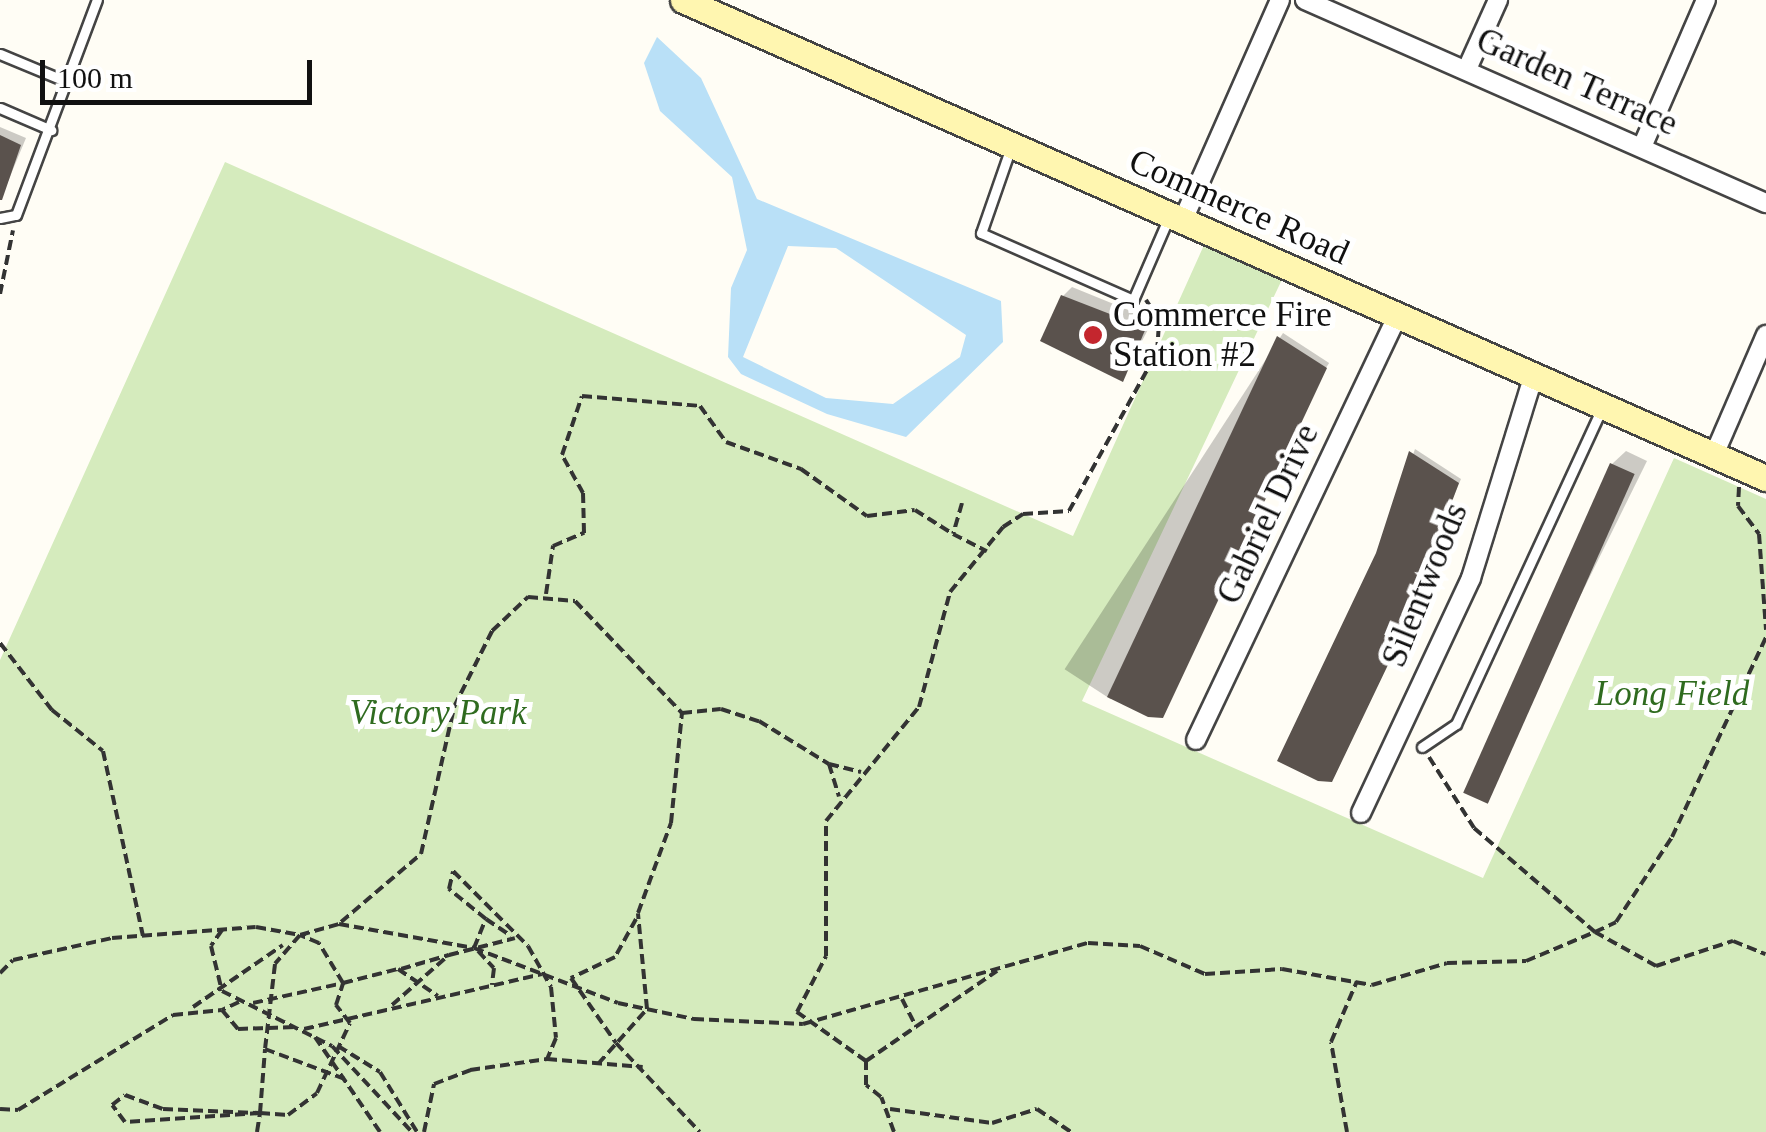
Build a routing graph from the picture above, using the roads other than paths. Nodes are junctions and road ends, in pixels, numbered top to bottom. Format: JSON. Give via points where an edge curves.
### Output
{"nodes":[{"id":1,"x":97,"y":0,"type":"edge"},
{"id":2,"x":684,"y":0,"type":"edge"},
{"id":3,"x":1280,"y":0,"type":"edge"},
{"id":4,"x":1305,"y":0,"type":"edge"},
{"id":5,"x":1498,"y":0,"type":"edge"},
{"id":6,"x":1706,"y":0,"type":"edge"},
{"id":7,"x":0,"y":54,"type":"edge"},
{"id":8,"x":1468,"y":69,"type":"junction"},
{"id":9,"x":70,"y":84,"type":"junction"},
{"id":10,"x":0,"y":108,"type":"edge"},
{"id":11,"x":50,"y":130,"type":"junction"},
{"id":12,"x":1012,"y":145,"type":"junction"},
{"id":13,"x":1642,"y":147,"type":"junction"},
{"id":14,"x":1766,"y":203,"type":"edge"},
{"id":15,"x":0,"y":218,"type":"edge"},
{"id":16,"x":1176,"y":218,"type":"junction"},
{"id":17,"x":1398,"y":315,"type":"junction"},
{"id":18,"x":1766,"y":335,"type":"edge"},
{"id":19,"x":1534,"y":376,"type":"junction"},
{"id":20,"x":1603,"y":406,"type":"junction"},
{"id":21,"x":1714,"y":455,"type":"junction"},
{"id":22,"x":1766,"y":478,"type":"edge"},
{"id":23,"x":1196,"y":740,"type":"dead end"},
{"id":24,"x":1422,"y":747,"type":"road end"},
{"id":25,"x":1361,"y":812,"type":"dead end"}],
"edges":[{"from":1,"to":9,"type":"lane"},
{"from":2,"to":12,"type":"main road","name":"Commerce Road"},
{"from":3,"to":16,"type":"street"},
{"from":4,"to":8,"type":"street","name":"Garden Terrace"},
{"from":5,"to":8,"type":"street"},
{"from":6,"to":13,"type":"street"},
{"from":7,"to":9,"type":"lane"},
{"from":8,"to":13,"type":"street","name":"Garden Terrace"},
{"from":9,"to":11,"type":"lane"},
{"from":10,"to":11,"type":"lane"},
{"from":11,"to":15,"type":"lane","via":[[16,214]]},
{"from":12,"to":16,"type":"main road","name":"Commerce Road"},
{"from":12,"to":16,"type":"lane","via":[[981,233],[1133,300]]},
{"from":13,"to":14,"type":"street","name":"Garden Terrace"},
{"from":16,"to":17,"type":"main road","name":"Commerce Road"},
{"from":17,"to":19,"type":"main road","name":"Commerce Road"},
{"from":17,"to":23,"type":"street","name":"Gabriel Drive"},
{"from":18,"to":21,"type":"street"},
{"from":19,"to":20,"type":"main road","name":"Commerce Road"},
{"from":19,"to":25,"type":"street","name":"Silentwoods","via":[[1470,578]]},
{"from":20,"to":21,"type":"main road","name":"Commerce Road"},
{"from":20,"to":24,"type":"lane","via":[[1456,724]]},
{"from":21,"to":22,"type":"main road","name":"Commerce Road"}]}
